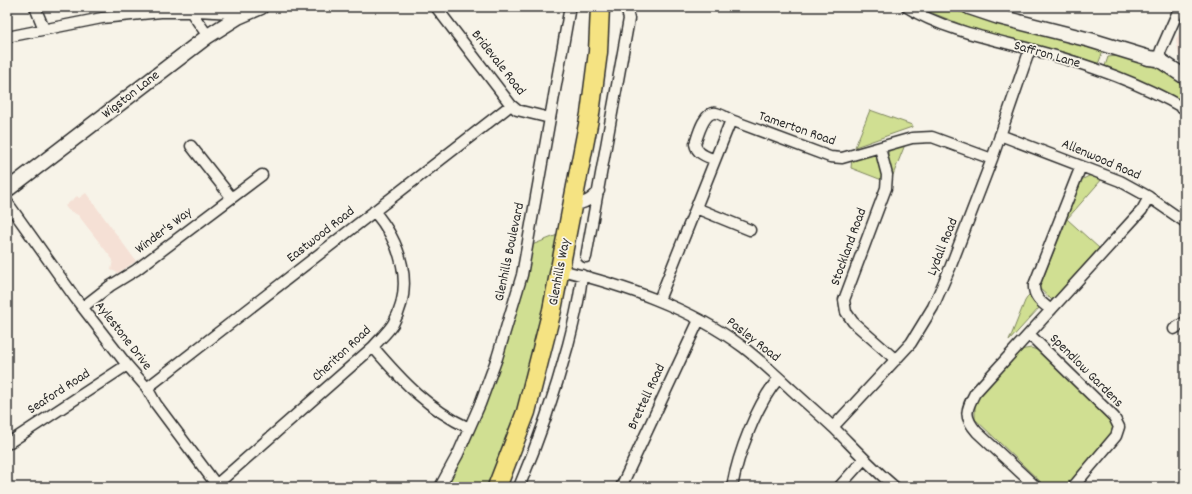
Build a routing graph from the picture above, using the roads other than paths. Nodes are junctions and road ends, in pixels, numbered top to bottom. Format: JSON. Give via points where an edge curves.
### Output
{"nodes":[{"id":1,"x":35,"y":7,"type":"edge"},
{"id":2,"x":261,"y":7,"type":"edge"},
{"id":3,"x":436,"y":7,"type":"edge"},
{"id":4,"x":600,"y":7,"type":"edge"},
{"id":5,"x":611,"y":7,"type":"edge"},
{"id":6,"x":624,"y":7,"type":"edge"},
{"id":7,"x":906,"y":7,"type":"edge"},
{"id":8,"x":969,"y":7,"type":"edge"},
{"id":9,"x":1180,"y":7,"type":"edge"},
{"id":10,"x":191,"y":12,"type":"junction"},
{"id":11,"x":569,"y":12,"type":"dead end"},
{"id":12,"x":238,"y":17,"type":"junction"},
{"id":13,"x":44,"y":29,"type":"junction"},
{"id":14,"x":208,"y":36,"type":"junction"},
{"id":15,"x":7,"y":37,"type":"edge"},
{"id":16,"x":1030,"y":49,"type":"junction"},
{"id":17,"x":598,"y":52,"type":"junction"},
{"id":18,"x":1158,"y":59,"type":"junction"},
{"id":19,"x":1185,"y":78,"type":"edge"},
{"id":20,"x":511,"y":105,"type":"junction"},
{"id":21,"x":1185,"y":109,"type":"edge"},
{"id":22,"x":550,"y":118,"type":"junction"},
{"id":23,"x":731,"y":120,"type":"junction"},
{"id":24,"x":1000,"y":134,"type":"junction"},
{"id":25,"x":190,"y":146,"type":"dead end"},
{"id":26,"x":880,"y":148,"type":"junction"},
{"id":27,"x":992,"y":159,"type":"junction"},
{"id":28,"x":715,"y":160,"type":"junction"},
{"id":29,"x":1081,"y":166,"type":"junction"},
{"id":30,"x":262,"y":175,"type":"dead end"},
{"id":31,"x":7,"y":190,"type":"edge"},
{"id":32,"x":599,"y":191,"type":"junction"},
{"id":33,"x":231,"y":197,"type":"junction"},
{"id":34,"x":1149,"y":198,"type":"junction"},
{"id":35,"x":7,"y":202,"type":"edge"},
{"id":36,"x":573,"y":205,"type":"junction"},
{"id":37,"x":696,"y":208,"type":"junction"},
{"id":38,"x":374,"y":211,"type":"junction"},
{"id":39,"x":1185,"y":222,"type":"edge"},
{"id":40,"x":750,"y":230,"type":"dead end"},
{"id":41,"x":586,"y":257,"type":"dead end"},
{"id":42,"x":561,"y":270,"type":"junction"},
{"id":43,"x":582,"y":275,"type":"junction"},
{"id":44,"x":659,"y":300,"type":"junction"},
{"id":45,"x":83,"y":307,"type":"junction"},
{"id":46,"x":1051,"y":310,"type":"junction"},
{"id":47,"x":699,"y":320,"type":"junction"},
{"id":48,"x":1185,"y":322,"type":"edge"},
{"id":49,"x":1174,"y":329,"type":"dead end"},
{"id":50,"x":1029,"y":334,"type":"junction"},
{"id":51,"x":373,"y":347,"type":"junction"},
{"id":52,"x":896,"y":360,"type":"junction"},
{"id":53,"x":127,"y":365,"type":"junction"},
{"id":54,"x":779,"y":378,"type":"junction"},
{"id":55,"x":147,"y":388,"type":"junction"},
{"id":56,"x":833,"y":427,"type":"junction"},
{"id":57,"x":469,"y":428,"type":"junction"},
{"id":58,"x":7,"y":444,"type":"edge"},
{"id":59,"x":864,"y":459,"type":"junction"},
{"id":60,"x":217,"y":486,"type":"edge"},
{"id":61,"x":440,"y":487,"type":"edge"},
{"id":62,"x":497,"y":487,"type":"edge"},
{"id":63,"x":519,"y":487,"type":"edge"},
{"id":64,"x":621,"y":487,"type":"edge"},
{"id":65,"x":732,"y":487,"type":"edge"},
{"id":66,"x":839,"y":487,"type":"edge"},
{"id":67,"x":895,"y":487,"type":"edge"},
{"id":68,"x":1036,"y":487,"type":"edge"},
{"id":69,"x":1073,"y":487,"type":"edge"}],
"edges":[{"from":1,"to":13,"type":"street"},
{"from":2,"to":12,"type":"street","name":"Wigston Lane"},
{"from":3,"to":20,"type":"street","name":"Bridevale Road"},
{"from":4,"to":17,"type":"highway","name":"Glenhills Way"},
{"from":5,"to":17,"type":"highway","name":"Glenhills Way"},
{"from":6,"to":32,"type":"street","via":[[629,19]]},
{"from":7,"to":16,"type":"street","name":"Saffron Lane","via":[[987,39]]},
{"from":8,"to":18,"type":"street","name":"Saffron Lane"},
{"from":9,"to":18,"type":"street"},
{"from":10,"to":12,"type":"street","via":[[232,13]]},
{"from":10,"to":13,"type":"street","via":[[161,12],[102,18]]},
{"from":10,"to":14,"type":"street"},
{"from":11,"to":22,"type":"street","name":"Glenhills Boulevard"},
{"from":12,"to":14,"type":"street","name":"Wigston Lane"},
{"from":13,"to":15,"type":"street"},
{"from":14,"to":31,"type":"street","name":"Wigston Lane"},
{"from":16,"to":21,"type":"street","name":"Saffron Lane","via":[[1106,72],[1163,96]]},
{"from":16,"to":24,"type":"street","name":"Lydall Road"},
{"from":17,"to":36,"type":"highway","name":"Glenhills Way","via":[[590,114]]},
{"from":18,"to":19,"type":"street","name":"Saffron Lane"},
{"from":20,"to":22,"type":"street","name":"Bridevale Road","via":[[517,110]]},
{"from":20,"to":38,"type":"street","name":"Eastwood Road"},
{"from":22,"to":57,"type":"street","name":"Glenhills Boulevard","via":[[522,275],[497,358]]},
{"from":23,"to":26,"type":"street","name":"Tamerton Road","via":[[830,157],[842,158]]},
{"from":23,"to":28,"type":"street"},
{"from":23,"to":28,"type":"street","name":"Tamerton Road","via":[[716,113],[704,120],[695,147],[700,154]]},
{"from":24,"to":27,"type":"street","name":"Lydall Road"},
{"from":24,"to":29,"type":"street","name":"Allenwood Road"},
{"from":25,"to":33,"type":"street"},
{"from":26,"to":27,"type":"street","name":"Tamerton Road","via":[[912,138],[927,137]]},
{"from":26,"to":52,"type":"street","name":"Stockland Road","via":[[887,175],[886,188],[844,300],[846,312],[853,322]]},
{"from":27,"to":52,"type":"street","name":"Lydall Road","via":[[933,307]]},
{"from":28,"to":37,"type":"street"},
{"from":29,"to":34,"type":"street","name":"Allenwood Road","via":[[1120,181]]},
{"from":29,"to":46,"type":"street","via":[[1034,285],[1035,295]]},
{"from":30,"to":33,"type":"street","name":"Winder's Way"},
{"from":32,"to":36,"type":"street","via":[[589,201]]},
{"from":32,"to":41,"type":"street"},
{"from":33,"to":45,"type":"street","name":"Winder's Way"},
{"from":34,"to":39,"type":"street","name":"Allenwood Road"},
{"from":34,"to":46,"type":"street","name":"Spendlow Gardens","via":[[1142,210]]},
{"from":35,"to":45,"type":"street","name":"Aylestone Drive"},
{"from":36,"to":42,"type":"highway","name":"Glenhills Way"},
{"from":37,"to":40,"type":"street"},
{"from":37,"to":44,"type":"street"},
{"from":38,"to":51,"type":"street","name":"Cheriton Road","via":[[386,224],[393,238],[404,281],[402,303],[392,324]]},
{"from":38,"to":55,"type":"street","name":"Eastwood Road"},
{"from":42,"to":43,"type":"street","name":"Pasley Road"},
{"from":42,"to":62,"type":"highway","name":"Glenhills Way","via":[[526,412]]},
{"from":43,"to":44,"type":"street","name":"Pasley Road"},
{"from":43,"to":63,"type":"street","via":[[570,338],[552,403]]},
{"from":44,"to":47,"type":"street","name":"Pasley Road"},
{"from":45,"to":53,"type":"street","name":"Aylestone Drive"},
{"from":46,"to":50,"type":"street","name":"Spendlow Gardens"},
{"from":47,"to":54,"type":"street","name":"Pasley Road","via":[[744,348]]},
{"from":47,"to":64,"type":"street","name":"Brettell Road"},
{"from":48,"to":49,"type":"street"},
{"from":50,"to":68,"type":"street","name":"Spendlow Gardens","via":[[975,393],[967,413],[969,423],[977,432]]},
{"from":50,"to":69,"type":"street","name":"Spendlow Gardens","via":[[1114,417],[1119,426],[1116,436]]},
{"from":51,"to":57,"type":"street","via":[[395,374],[420,398]]},
{"from":51,"to":60,"type":"street","name":"Cheriton Road"},
{"from":52,"to":56,"type":"street","name":"Lydall Road"},
{"from":53,"to":55,"type":"street","name":"Aylestone Drive"},
{"from":53,"to":58,"type":"street","name":"Seaford Road"},
{"from":54,"to":56,"type":"street","name":"Pasley Road"},
{"from":54,"to":65,"type":"street","via":[[770,388],[747,435]]},
{"from":55,"to":60,"type":"street","name":"Aylestone Drive"},
{"from":56,"to":59,"type":"street","name":"Pasley Road"},
{"from":57,"to":61,"type":"street","name":"Glenhills Boulevard"},
{"from":59,"to":66,"type":"street"},
{"from":59,"to":67,"type":"street","name":"Pasley Road"}]}
